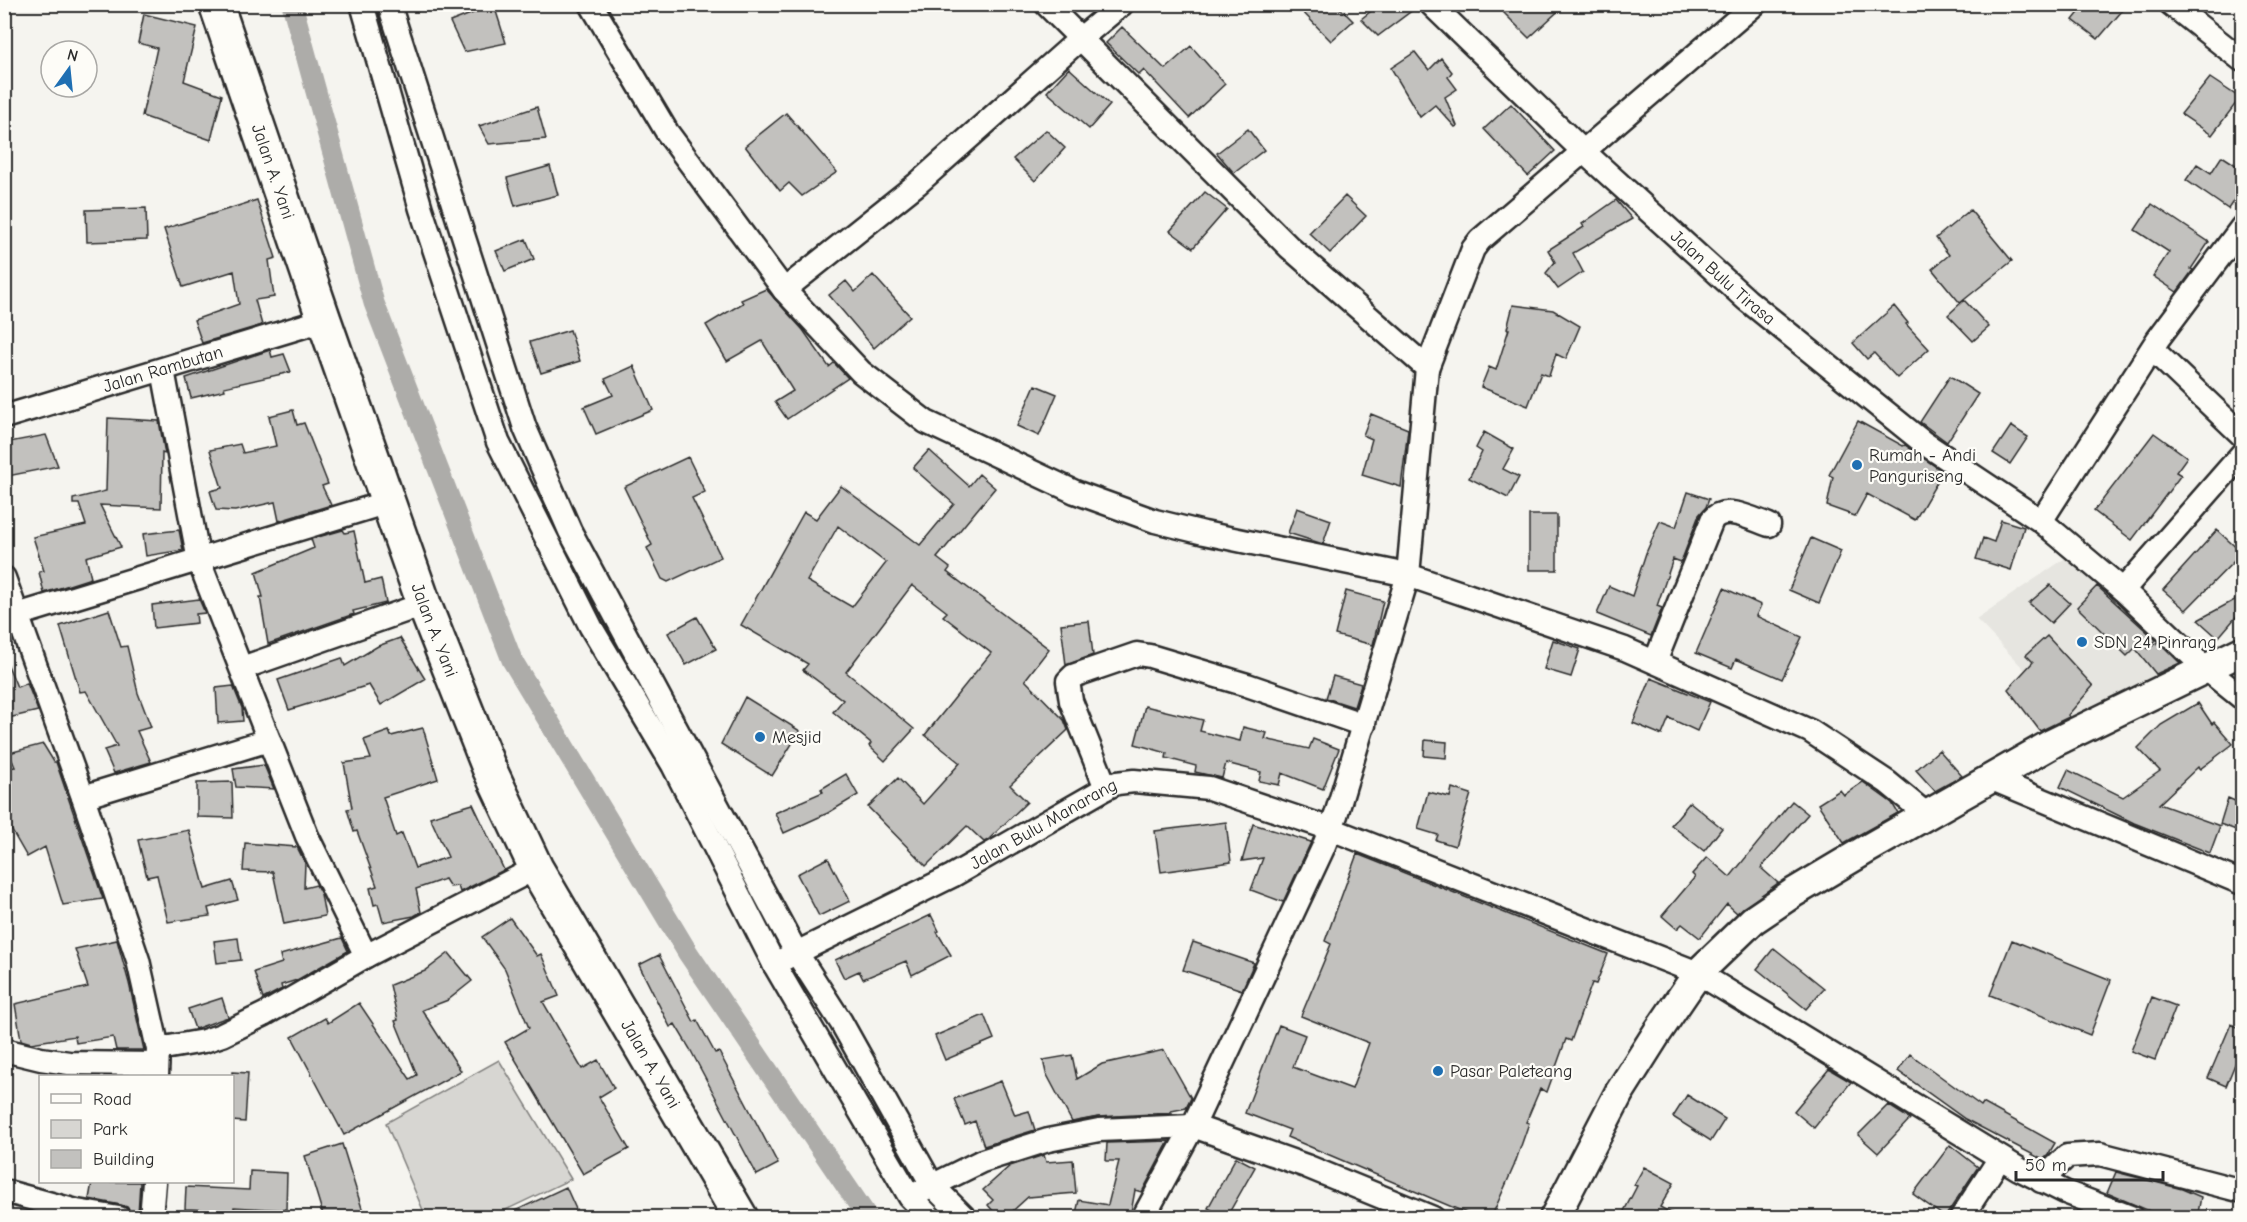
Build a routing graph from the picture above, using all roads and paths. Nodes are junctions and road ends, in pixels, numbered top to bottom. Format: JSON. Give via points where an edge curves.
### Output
{"nodes":[{"id":1,"x":216,"y":4,"type":"edge"},
{"id":2,"x":362,"y":4,"type":"edge"},
{"id":3,"x":389,"y":4,"type":"edge"},
{"id":4,"x":591,"y":4,"type":"edge"},
{"id":5,"x":1046,"y":4,"type":"edge"},
{"id":6,"x":1122,"y":4,"type":"edge"},
{"id":7,"x":1431,"y":4,"type":"edge"},
{"id":8,"x":1755,"y":4,"type":"edge"},
{"id":9,"x":2170,"y":4,"type":"edge"},
{"id":10,"x":1081,"y":38,"type":"junction"},
{"id":11,"x":2242,"y":60,"type":"edge"},
{"id":12,"x":1583,"y":151,"type":"junction"},
{"id":13,"x":2242,"y":227,"type":"edge"},
{"id":14,"x":784,"y":290,"type":"junction"},
{"id":15,"x":324,"y":320,"type":"junction"},
{"id":16,"x":2151,"y":349,"type":"junction"},
{"id":17,"x":1426,"y":368,"type":"junction"},
{"id":18,"x":163,"y":370,"type":"junction"},
{"id":19,"x":4,"y":417,"type":"edge"},
{"id":20,"x":2242,"y":435,"type":"edge"},
{"id":21,"x":2242,"y":454,"type":"edge"},
{"id":22,"x":388,"y":502,"type":"junction"},
{"id":23,"x":2041,"y":522,"type":"junction"},
{"id":24,"x":1768,"y":525,"type":"dead end"},
{"id":25,"x":560,"y":536,"type":"junction"},
{"id":26,"x":199,"y":561,"type":"junction"},
{"id":27,"x":1408,"y":575,"type":"junction"},
{"id":28,"x":4,"y":578,"type":"edge"},
{"id":29,"x":2123,"y":590,"type":"junction"},
{"id":30,"x":424,"y":604,"type":"junction"},
{"id":31,"x":11,"y":617,"type":"edge"},
{"id":32,"x":2242,"y":651,"type":"edge"},
{"id":33,"x":1655,"y":662,"type":"junction"},
{"id":34,"x":242,"y":668,"type":"junction"},
{"id":35,"x":2205,"y":669,"type":"junction"},
{"id":36,"x":2242,"y":698,"type":"edge"},
{"id":37,"x":1364,"y":725,"type":"junction"},
{"id":38,"x":269,"y":740,"type":"junction"},
{"id":39,"x":1990,"y":778,"type":"junction"},
{"id":40,"x":1106,"y":788,"type":"junction"},
{"id":41,"x":83,"y":798,"type":"junction"},
{"id":42,"x":1926,"y":814,"type":"junction"},
{"id":43,"x":730,"y":826,"type":"junction"},
{"id":44,"x":1331,"y":829,"type":"junction"},
{"id":45,"x":710,"y":837,"type":"junction"},
{"id":46,"x":536,"y":867,"type":"junction"},
{"id":47,"x":2242,"y":884,"type":"edge"},
{"id":48,"x":796,"y":952,"type":"junction"},
{"id":49,"x":366,"y":956,"type":"junction"},
{"id":50,"x":774,"y":964,"type":"junction"},
{"id":51,"x":1698,"y":973,"type":"junction"},
{"id":52,"x":4,"y":1050,"type":"edge"},
{"id":53,"x":158,"y":1063,"type":"edge"},
{"id":54,"x":1193,"y":1126,"type":"junction"},
{"id":55,"x":2000,"y":1158,"type":"junction"},
{"id":56,"x":2041,"y":1181,"type":"junction"},
{"id":57,"x":154,"y":1183,"type":"edge"},
{"id":58,"x":932,"y":1185,"type":"junction"},
{"id":59,"x":4,"y":1191,"type":"edge"},
{"id":60,"x":2242,"y":1191,"type":"edge"},
{"id":61,"x":910,"y":1197,"type":"junction"},
{"id":62,"x":119,"y":1218,"type":"edge"},
{"id":63,"x":151,"y":1218,"type":"edge"},
{"id":64,"x":741,"y":1218,"type":"edge"},
{"id":65,"x":931,"y":1218,"type":"edge"},
{"id":66,"x":965,"y":1218,"type":"edge"},
{"id":67,"x":1143,"y":1218,"type":"edge"},
{"id":68,"x":1433,"y":1218,"type":"edge"},
{"id":69,"x":1554,"y":1218,"type":"edge"},
{"id":70,"x":1961,"y":1218,"type":"edge"},
{"id":71,"x":2133,"y":1218,"type":"edge"}],
"edges":[{"from":1,"to":15,"type":"highway","name":"Jalan A. Yani"},
{"from":2,"to":25,"type":"street","via":[[421,209],[498,442]]},
{"from":3,"to":25,"type":"street"},
{"from":4,"to":14,"type":"street","via":[[667,132]]},
{"from":5,"to":10,"type":"street"},
{"from":6,"to":10,"type":"street"},
{"from":7,"to":12,"type":"street","name":"Jalan Bulu Tirasa"},
{"from":8,"to":12,"type":"street"},
{"from":9,"to":11,"type":"street"},
{"from":10,"to":14,"type":"street","via":[[916,184]]},
{"from":10,"to":17,"type":"street","via":[[1296,254]]},
{"from":12,"to":17,"type":"street","via":[[1473,249]]},
{"from":12,"to":23,"type":"street","name":"Jalan Bulu Tirasa","via":[[1777,325],[1924,442]]},
{"from":13,"to":16,"type":"street"},
{"from":14,"to":27,"type":"street","via":[[861,372],[926,422],[1075,492],[1155,521]]},
{"from":15,"to":18,"type":"street","name":"Jalan Rambutan"},
{"from":15,"to":22,"type":"highway","name":"Jalan A. Yani"},
{"from":16,"to":20,"type":"street"},
{"from":16,"to":23,"type":"street"},
{"from":17,"to":27,"type":"street"},
{"from":18,"to":19,"type":"street","name":"Jalan Rambutan"},
{"from":18,"to":26,"type":"street"},
{"from":21,"to":29,"type":"street"},
{"from":22,"to":26,"type":"street"},
{"from":22,"to":30,"type":"highway","name":"Jalan A. Yani"},
{"from":23,"to":29,"type":"street","name":"Jalan Bulu Tirasa"},
{"from":24,"to":33,"type":"street","via":[[1726,511],[1718,513]]},
{"from":25,"to":43,"type":"street"},
{"from":25,"to":45,"type":"street","via":[[591,627],[673,765]]},
{"from":26,"to":31,"type":"street"},
{"from":26,"to":34,"type":"street"},
{"from":27,"to":33,"type":"street","via":[[1599,639]]},
{"from":27,"to":37,"type":"street"},
{"from":28,"to":31,"type":"street"},
{"from":29,"to":35,"type":"street","name":"Jalan Bulu Tirasa"},
{"from":30,"to":34,"type":"street"},
{"from":30,"to":46,"type":"highway","name":"Jalan A. Yani","via":[[489,768]]},
{"from":31,"to":41,"type":"street"},
{"from":32,"to":35,"type":"main road"},
{"from":33,"to":42,"type":"street","via":[[1810,731],[1887,782]]},
{"from":34,"to":38,"type":"street"},
{"from":35,"to":36,"type":"street","name":"Jalan Bulu Tirasa"},
{"from":35,"to":39,"type":"main road"},
{"from":37,"to":40,"type":"street","via":[[1247,685],[1137,654],[1068,681],[1071,701]]},
{"from":37,"to":44,"type":"street"},
{"from":38,"to":41,"type":"street"},
{"from":38,"to":49,"type":"street","via":[[307,836]]},
{"from":39,"to":42,"type":"main road"},
{"from":39,"to":47,"type":"street"},
{"from":40,"to":44,"type":"street","name":"Jalan Bulu Manarang","via":[[1134,781],[1209,788]]},
{"from":40,"to":48,"type":"street","name":"Jalan Bulu Manarang","via":[[952,876]]},
{"from":41,"to":53,"type":"street","via":[[138,960],[149,1000]]},
{"from":42,"to":51,"type":"main road","via":[[1763,912]]},
{"from":43,"to":45,"type":"street"},
{"from":43,"to":48,"type":"street"},
{"from":44,"to":51,"type":"street","name":"Jalan Bulu Manarang"},
{"from":44,"to":54,"type":"street"},
{"from":45,"to":50,"type":"street"},
{"from":46,"to":49,"type":"street"},
{"from":46,"to":64,"type":"highway","name":"Jalan A. Yani"},
{"from":48,"to":50,"type":"street","name":"Jalan Bulu Manarang"},
{"from":48,"to":58,"type":"street","via":[[841,1022]]},
{"from":49,"to":53,"type":"street","via":[[265,1014]]},
{"from":50,"to":61,"type":"street"},
{"from":51,"to":55,"type":"street","name":"Jalan Bulu Manarang"},
{"from":51,"to":69,"type":"main road","via":[[1619,1093]]},
{"from":52,"to":53,"type":"street","via":[[61,1062]]},
{"from":54,"to":58,"type":"street","via":[[1099,1130],[1048,1140],[982,1161]]},
{"from":54,"to":67,"type":"street"},
{"from":54,"to":68,"type":"street","via":[[1306,1166]]},
{"from":55,"to":56,"type":"street","name":"Jalan Bulu Manarang"},
{"from":55,"to":70,"type":"street"},
{"from":56,"to":60,"type":"street","via":[[2067,1156],[2100,1154]]},
{"from":56,"to":71,"type":"street","name":"Jalan Bulu Manarang"},
{"from":57,"to":63,"type":"street"},
{"from":58,"to":61,"type":"street"},
{"from":58,"to":66,"type":"street"},
{"from":59,"to":62,"type":"street"},
{"from":61,"to":65,"type":"street"}]}
